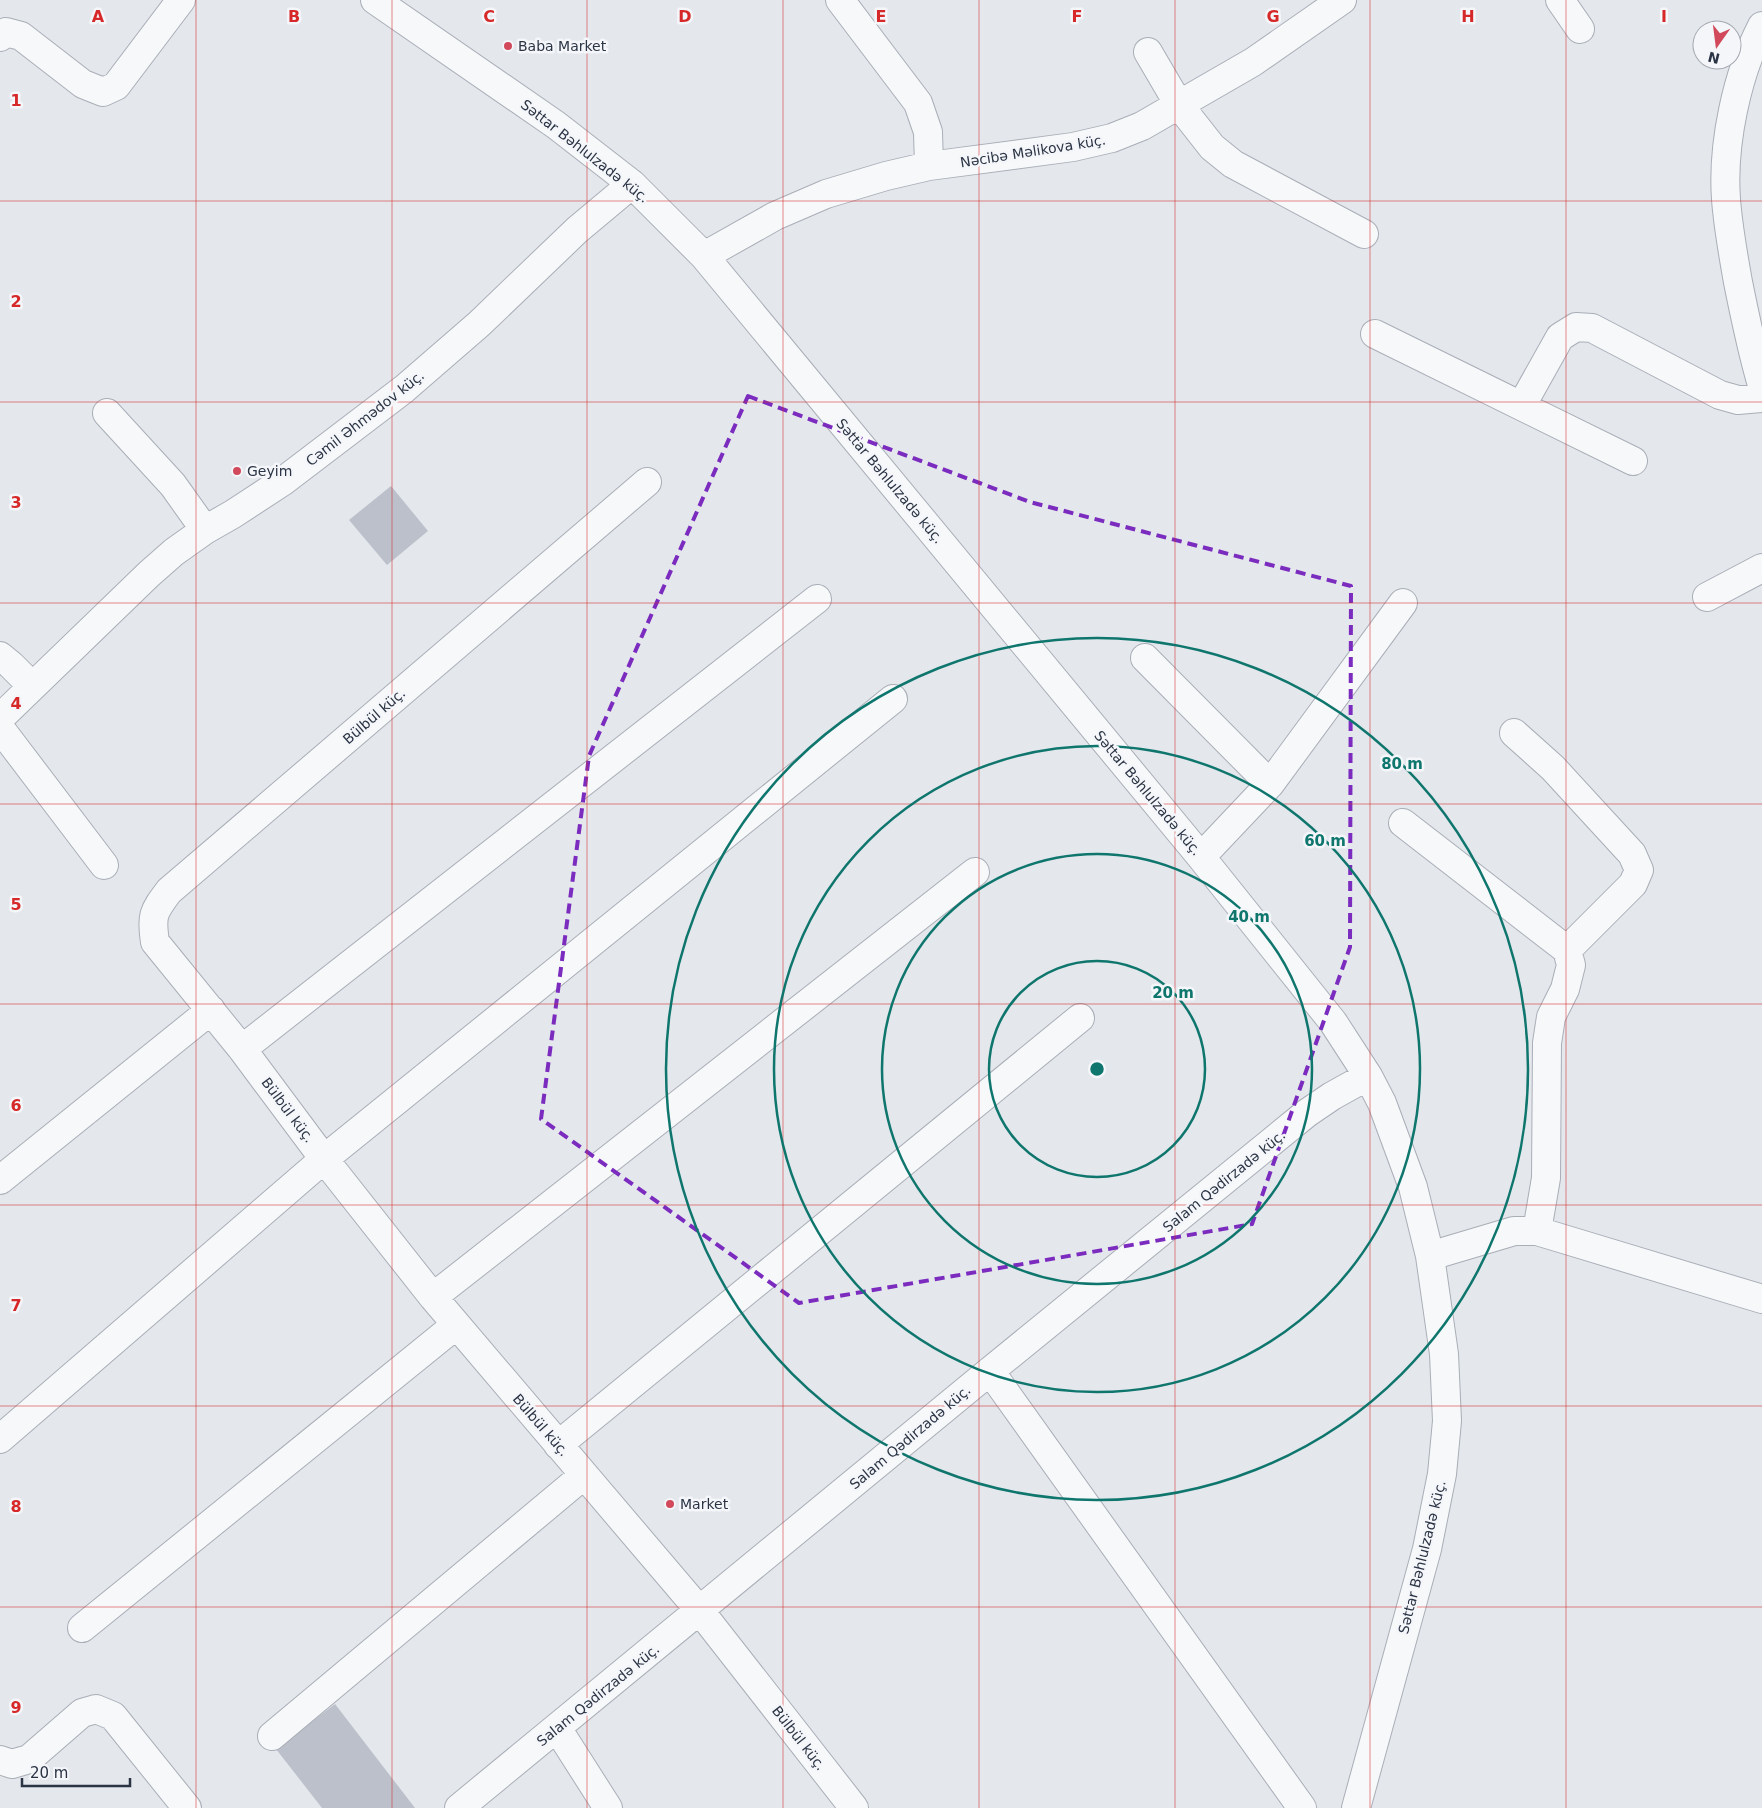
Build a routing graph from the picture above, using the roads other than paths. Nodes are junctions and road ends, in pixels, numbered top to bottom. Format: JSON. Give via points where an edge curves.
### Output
{"nodes":[{"id":1,"x":181,"y":0,"type":"edge"},
{"id":2,"x":375,"y":0,"type":"edge"},
{"id":3,"x":840,"y":0,"type":"edge"},
{"id":4,"x":1342,"y":0,"type":"edge"},
{"id":5,"x":1560,"y":0,"type":"edge"},
{"id":6,"x":1580,"y":29,"type":"dead end"},
{"id":7,"x":1760,"y":33,"type":"edge"},
{"id":8,"x":0,"y":37,"type":"edge"},
{"id":9,"x":1148,"y":52,"type":"dead end"},
{"id":10,"x":1179,"y":105,"type":"junction"},
{"id":11,"x":929,"y":166,"type":"junction"},
{"id":12,"x":632,"y":184,"type":"junction"},
{"id":13,"x":1364,"y":234,"type":"dead end"},
{"id":14,"x":704,"y":256,"type":"junction"},
{"id":15,"x":1374,"y":334,"type":"dead end"},
{"id":16,"x":1762,"y":385,"type":"edge"},
{"id":17,"x":1762,"y":398,"type":"edge"},
{"id":18,"x":1522,"y":406,"type":"junction"},
{"id":19,"x":107,"y":413,"type":"dead end"},
{"id":20,"x":1634,"y":460,"type":"dead end"},
{"id":21,"x":647,"y":482,"type":"dead end"},
{"id":22,"x":206,"y":530,"type":"junction"},
{"id":23,"x":1762,"y":568,"type":"edge"},
{"id":24,"x":1707,"y":597,"type":"dead end"},
{"id":25,"x":817,"y":599,"type":"dead end"},
{"id":26,"x":1403,"y":603,"type":"dead end"},
{"id":27,"x":0,"y":656,"type":"edge"},
{"id":28,"x":1145,"y":658,"type":"dead end"},
{"id":29,"x":32,"y":686,"type":"junction"},
{"id":30,"x":893,"y":699,"type":"dead end"},
{"id":31,"x":0,"y":718,"type":"edge"},
{"id":32,"x":0,"y":728,"type":"edge"},
{"id":33,"x":1514,"y":733,"type":"dead end"},
{"id":34,"x":1270,"y":784,"type":"junction"},
{"id":35,"x":1403,"y":823,"type":"dead end"},
{"id":36,"x":1200,"y":857,"type":"junction"},
{"id":37,"x":104,"y":866,"type":"dead end"},
{"id":38,"x":975,"y":872,"type":"dead end"},
{"id":39,"x":1567,"y":950,"type":"junction"},
{"id":40,"x":210,"y":1010,"type":"junction"},
{"id":41,"x":1080,"y":1018,"type":"dead end"},
{"id":42,"x":242,"y":1049,"type":"junction"},
{"id":43,"x":1368,"y":1076,"type":"junction"},
{"id":44,"x":324,"y":1159,"type":"junction"},
{"id":45,"x":0,"y":1180,"type":"edge"},
{"id":46,"x":1537,"y":1231,"type":"junction"},
{"id":47,"x":1430,"y":1256,"type":"junction"},
{"id":48,"x":433,"y":1297,"type":"junction"},
{"id":49,"x":1762,"y":1299,"type":"edge"},
{"id":50,"x":456,"y":1325,"type":"junction"},
{"id":51,"x":990,"y":1371,"type":"junction"},
{"id":52,"x":0,"y":1439,"type":"edge"},
{"id":53,"x":558,"y":1445,"type":"junction"},
{"id":54,"x":584,"y":1475,"type":"junction"},
{"id":55,"x":700,"y":1611,"type":"junction"},
{"id":56,"x":82,"y":1628,"type":"dead end"},
{"id":57,"x":557,"y":1728,"type":"junction"},
{"id":58,"x":272,"y":1736,"type":"dead end"},
{"id":59,"x":0,"y":1760,"type":"edge"},
{"id":60,"x":186,"y":1808,"type":"edge"},
{"id":61,"x":459,"y":1808,"type":"edge"},
{"id":62,"x":608,"y":1808,"type":"edge"},
{"id":63,"x":854,"y":1808,"type":"edge"},
{"id":64,"x":1302,"y":1808,"type":"edge"},
{"id":65,"x":1356,"y":1808,"type":"edge"}],
"edges":[{"from":1,"to":8,"type":"street","via":[[116,86],[102,92],[83,84],[21,36],[6,32]]},
{"from":2,"to":12,"type":"street","name":"Səttar Bəhlulzadə küç.","via":[[556,125]]},
{"from":3,"to":11,"type":"street","via":[[918,104],[928,132]]},
{"from":4,"to":10,"type":"street","name":"Nəcibə Məlikova küç.","via":[[1253,62]]},
{"from":5,"to":6,"type":"street"},
{"from":7,"to":16,"type":"street","via":[[1739,82],[1726,148],[1726,197],[1730,239],[1750,344]]},
{"from":9,"to":10,"type":"street"},
{"from":10,"to":11,"type":"street","name":"Nəcibə Məlikova küç.","via":[[1112,138],[1073,147]]},
{"from":10,"to":13,"type":"street","via":[[1212,147],[1232,164]]},
{"from":11,"to":14,"type":"street","name":"Nəcibə Məlikova küç.","via":[[826,194],[775,216]]},
{"from":12,"to":14,"type":"street","name":"Səttar Bəhlulzadə küç."},
{"from":12,"to":22,"type":"street","name":"Cəmil Əhmədov küç.","via":[[577,230],[479,324],[404,389],[282,482]]},
{"from":14,"to":36,"type":"street","name":"Səttar Bəhlulzadə küç."},
{"from":15,"to":18,"type":"street"},
{"from":17,"to":18,"type":"street","via":[[1738,400],[1720,395],[1592,328],[1576,327],[1560,337]]},
{"from":18,"to":20,"type":"street"},
{"from":19,"to":22,"type":"street","via":[[173,485]]},
{"from":21,"to":40,"type":"street","name":"Bülbül küç.","via":[[169,892],[157,908],[152,922],[155,942]]},
{"from":22,"to":29,"type":"street","name":"Cəmil Əhmədov küç.","via":[[149,574]]},
{"from":23,"to":24,"type":"street"},
{"from":25,"to":42,"type":"street"},
{"from":26,"to":34,"type":"street"},
{"from":27,"to":29,"type":"street"},
{"from":28,"to":34,"type":"street"},
{"from":29,"to":31,"type":"street","name":"Cəmil Əhmədov küç."},
{"from":30,"to":44,"type":"street"},
{"from":32,"to":37,"type":"street"},
{"from":33,"to":39,"type":"street","via":[[1560,775],[1632,854],[1639,870],[1633,884]]},
{"from":34,"to":36,"type":"street"},
{"from":35,"to":39,"type":"street"},
{"from":36,"to":43,"type":"street","name":"Səttar Bəhlulzadə küç.","via":[[1333,1022]]},
{"from":38,"to":48,"type":"street"},
{"from":39,"to":46,"type":"street","via":[[1571,965],[1565,989],[1551,1017],[1547,1043],[1546,1178]]},
{"from":40,"to":42,"type":"street","name":"Bülbül küç."},
{"from":40,"to":45,"type":"street"},
{"from":41,"to":53,"type":"street"},
{"from":42,"to":44,"type":"street","name":"Bülbül küç."},
{"from":43,"to":47,"type":"street","name":"Səttar Bəhlulzadə küç.","via":[[1408,1171]]},
{"from":43,"to":51,"type":"street","name":"Salam Qədirzadə küç.","via":[[1308,1113]]},
{"from":44,"to":48,"type":"street","name":"Bülbül küç."},
{"from":44,"to":52,"type":"street"},
{"from":46,"to":47,"type":"street","via":[[1514,1231]]},
{"from":46,"to":49,"type":"street"},
{"from":47,"to":65,"type":"street","name":"Səttar Bəhlulzadə küç.","via":[[1444,1354],[1447,1421],[1442,1474],[1427,1549]]},
{"from":48,"to":50,"type":"street","name":"Bülbül küç."},
{"from":50,"to":53,"type":"street","name":"Bülbül küç."},
{"from":50,"to":56,"type":"street"},
{"from":51,"to":55,"type":"street","name":"Salam Qədirzadə küç."},
{"from":51,"to":64,"type":"street"},
{"from":53,"to":54,"type":"street","name":"Bülbül küç."},
{"from":54,"to":55,"type":"street","name":"Bülbül küç."},
{"from":54,"to":58,"type":"street"},
{"from":55,"to":57,"type":"street","name":"Salam Qədirzadə küç."},
{"from":55,"to":63,"type":"street","name":"Bülbül küç."},
{"from":57,"to":61,"type":"street","name":"Salam Qədirzadə küç."},
{"from":57,"to":62,"type":"street"},
{"from":59,"to":60,"type":"street","via":[[12,1764],[29,1759],[82,1712],[96,1709],[113,1716]]}]}
